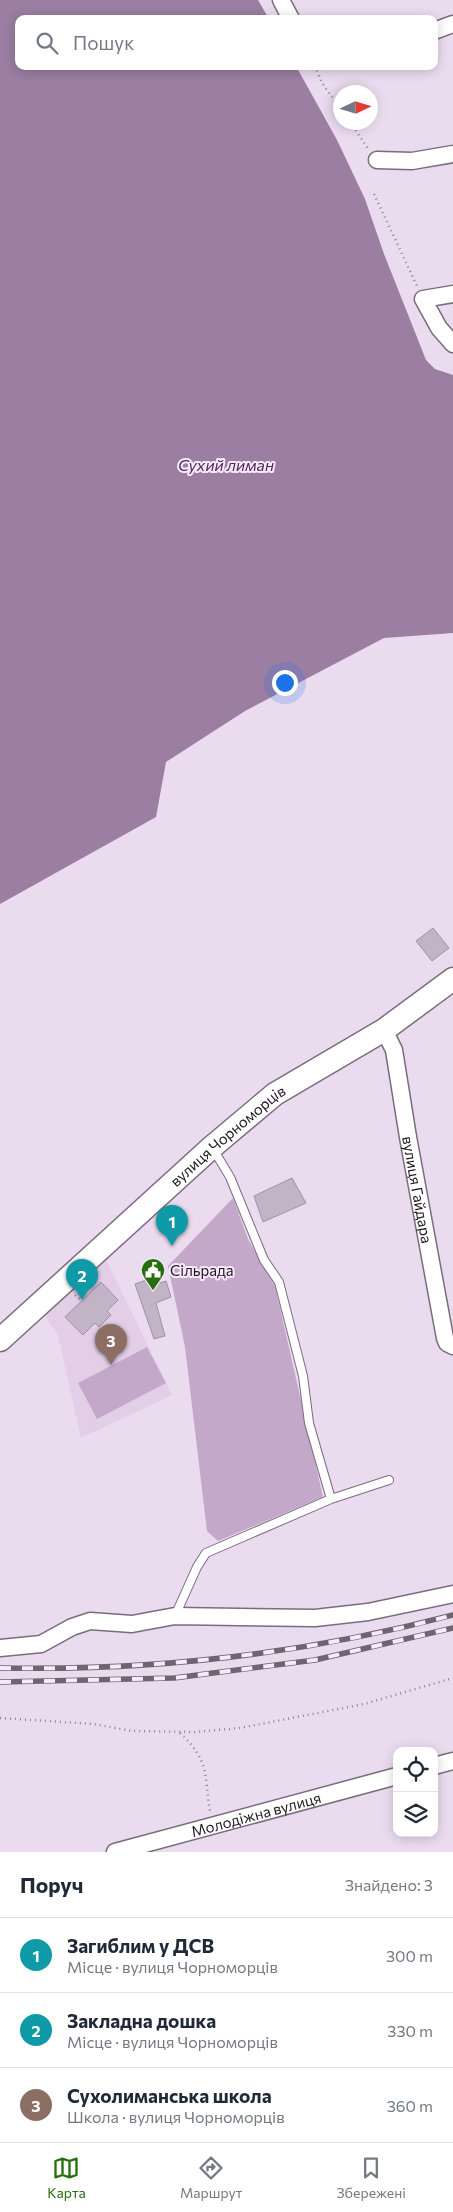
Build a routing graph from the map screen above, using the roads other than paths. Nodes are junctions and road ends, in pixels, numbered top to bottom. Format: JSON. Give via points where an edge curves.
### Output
{"nodes":[{"id":1,"x":282,"y":0,"type":"edge"},
{"id":2,"x":289,"y":15,"type":"edge"},
{"id":3,"x":453,"y":24,"type":"edge"},
{"id":4,"x":438,"y":30,"type":"edge"},
{"id":5,"x":453,"y":154,"type":"edge"},
{"id":6,"x":377,"y":160,"type":"road end"},
{"id":7,"x":453,"y":294,"type":"edge"},
{"id":8,"x":453,"y":344,"type":"edge"},
{"id":9,"x":453,"y":978,"type":"edge"},
{"id":10,"x":384,"y":1030,"type":"junction"},
{"id":11,"x":212,"y":1147,"type":"junction"},
{"id":12,"x":0,"y":1340,"type":"edge"},
{"id":13,"x":453,"y":1346,"type":"edge"},
{"id":14,"x":389,"y":1480,"type":"dead end"},
{"id":15,"x":331,"y":1499,"type":"junction"},
{"id":16,"x":453,"y":1594,"type":"edge"},
{"id":17,"x":175,"y":1616,"type":"junction"},
{"id":18,"x":0,"y":1648,"type":"edge"},
{"id":19,"x":453,"y":1762,"type":"edge"},
{"id":20,"x":438,"y":1765,"type":"edge"},
{"id":21,"x":393,"y":1777,"type":"edge"},
{"id":22,"x":115,"y":1852,"type":"edge"}],
"edges":[{"from":1,"to":2,"type":"street"},
{"from":3,"to":4,"type":"street"},
{"from":5,"to":6,"type":"street","via":[[412,161]]},
{"from":7,"to":8,"type":"street","via":[[423,299],[439,328]]},
{"from":9,"to":10,"type":"main road","name":"вулиця Чорноморців"},
{"from":10,"to":11,"type":"main road","name":"вулиця Чорноморців","via":[[275,1094]]},
{"from":10,"to":13,"type":"street","name":"вулиця Гайдара","via":[[394,1050],[445,1338]]},
{"from":11,"to":12,"type":"main road","name":"вулиця Чорноморців"},
{"from":11,"to":15,"type":"lane","via":[[230,1177],[264,1260],[279,1282],[303,1376],[309,1423]]},
{"from":14,"to":15,"type":"lane"},
{"from":15,"to":17,"type":"lane","via":[[206,1553]]},
{"from":16,"to":17,"type":"street","via":[[368,1612],[315,1618]]},
{"from":17,"to":18,"type":"street","via":[[132,1624],[90,1621],[41,1644]]},
{"from":19,"to":20,"type":"street"},
{"from":21,"to":22,"type":"street","name":"Молодіжна вулиця"}]}
